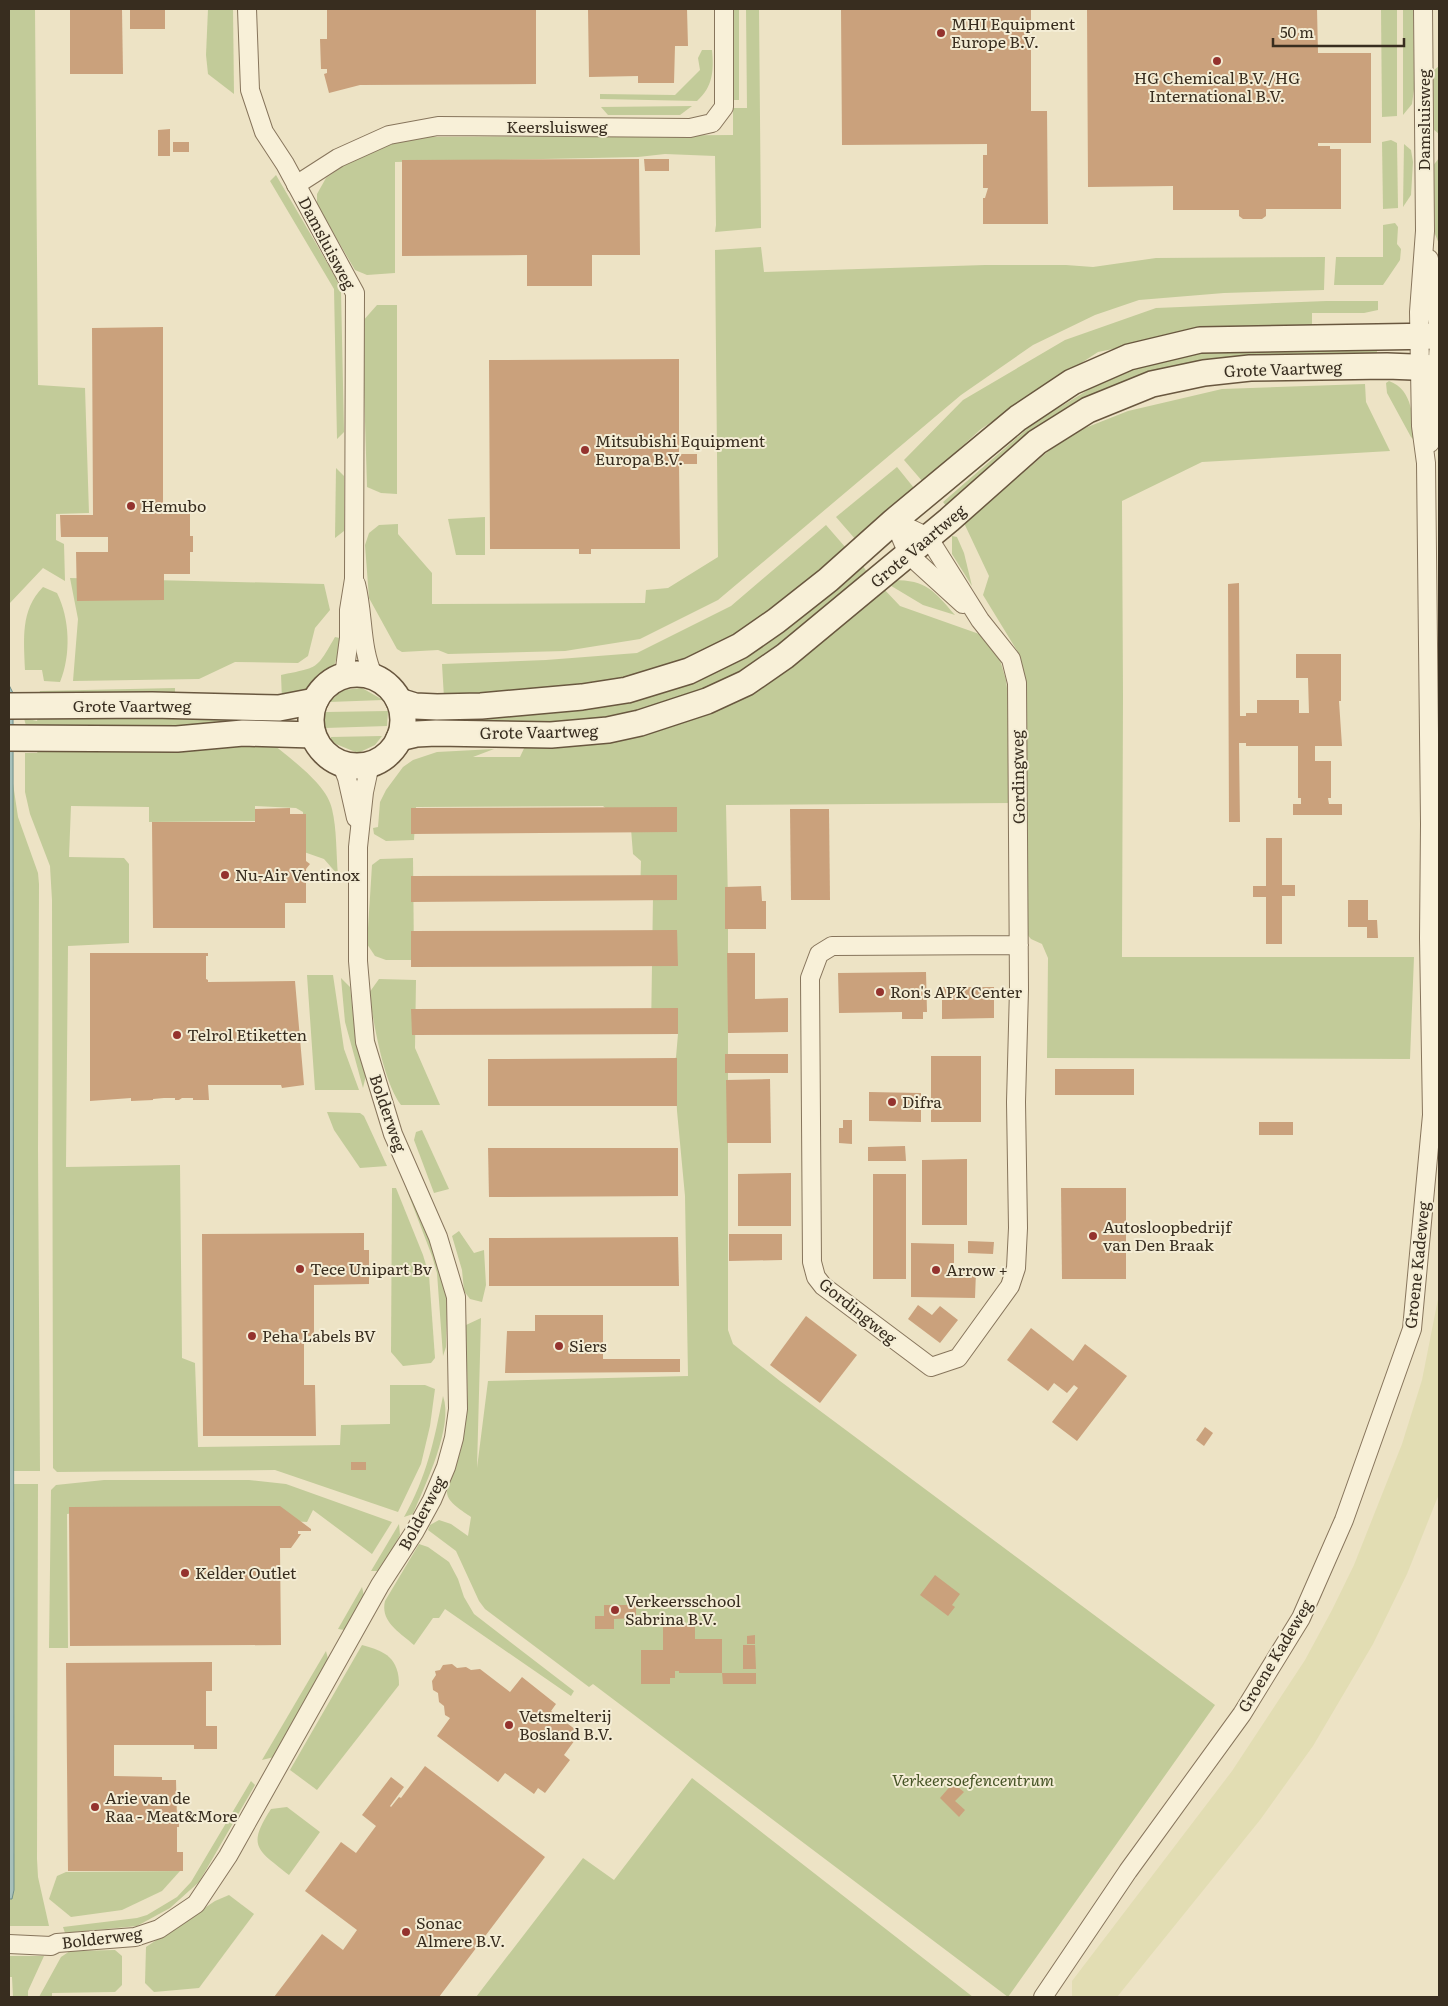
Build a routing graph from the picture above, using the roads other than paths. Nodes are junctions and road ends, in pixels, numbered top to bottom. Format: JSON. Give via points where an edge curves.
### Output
{"nodes":[{"id":1,"x":247,"y":9,"type":"edge"},
{"id":2,"x":724,"y":9,"type":"edge"},
{"id":3,"x":1423,"y":9,"type":"edge"},
{"id":4,"x":296,"y":185,"type":"junction"},
{"id":5,"x":1434,"y":338,"type":"edge"},
{"id":6,"x":1433,"y":368,"type":"edge"},
{"id":7,"x":894,"y":521,"type":"junction"},
{"id":8,"x":928,"y":538,"type":"junction"},
{"id":9,"x":908,"y":554,"type":"junction"},
{"id":10,"x":354,"y":579,"type":"junction"},
{"id":11,"x":980,"y":620,"type":"junction"},
{"id":12,"x":344,"y":676,"type":"junction"},
{"id":13,"x":374,"y":677,"type":"junction"},
{"id":14,"x":315,"y":701,"type":"junction"},
{"id":15,"x":399,"y":701,"type":"junction"},
{"id":16,"x":9,"y":706,"type":"edge"},
{"id":17,"x":313,"y":735,"type":"junction"},
{"id":18,"x":9,"y":738,"type":"edge"},
{"id":19,"x":399,"y":738,"type":"junction"},
{"id":20,"x":341,"y":763,"type":"junction"},
{"id":21,"x":370,"y":764,"type":"junction"},
{"id":22,"x":359,"y":828,"type":"junction"},
{"id":23,"x":1019,"y":945,"type":"junction"},
{"id":24,"x":9,"y":1944,"type":"edge"},
{"id":25,"x":1043,"y":1997,"type":"edge"}],
"edges":[{"from":1,"to":4,"type":"street","name":"Damsluisweg","via":[[250,90],[264,132]]},
{"from":2,"to":4,"type":"street","name":"Keersluisweg","via":[[724,107],[712,123],[690,128],[438,126],[389,135],[338,158]]},
{"from":3,"to":5,"type":"street","name":"Damsluisweg","via":[[1425,231],[1420,287]]},
{"from":4,"to":10,"type":"street","name":"Damsluisweg","via":[[355,293]]},
{"from":5,"to":6,"type":"street","name":"Damsluisweg"},
{"from":5,"to":7,"type":"main road","name":"Grote Vaartweg","via":[[1200,340],[1130,357],[1072,382],[1018,418]]},
{"from":6,"to":8,"type":"main road","name":"Grote Vaartweg","via":[[1250,368],[1152,384],[1088,410],[1037,442]]},
{"from":6,"to":25,"type":"street","name":"Groene Kadeweg","via":[[1434,416],[1426,463],[1432,1115],[1412,1329],[1344,1520],[1301,1618],[1242,1714],[1128,1871]]},
{"from":7,"to":8,"type":"street"},
{"from":7,"to":9,"type":"street","name":"Gordingweg"},
{"from":7,"to":15,"type":"main road","name":"Grote Vaartweg","via":[[776,621],[740,646],[689,671],[627,690],[582,697],[437,707]]},
{"from":8,"to":9,"type":"main road","name":"Grote Vaartweg"},
{"from":8,"to":11,"type":"street","name":"Gordingweg"},
{"from":9,"to":11,"type":"street","name":"Gordingweg"},
{"from":9,"to":19,"type":"main road","name":"Grote Vaartweg","via":[[785,656],[746,683],[707,701],[608,730],[551,735],[436,733]]},
{"from":10,"to":12,"type":"street","name":"Damsluisweg"},
{"from":10,"to":13,"type":"street","name":"Damsluisweg","via":[[361,605],[367,664]]},
{"from":11,"to":23,"type":"street","name":"Gordingweg","via":[[1011,659],[1017,682]]},
{"from":12,"to":13,"type":"main road"},
{"from":12,"to":14,"type":"main road","via":[[322,690]]},
{"from":13,"to":15,"type":"main road","via":[[389,687]]},
{"from":14,"to":16,"type":"main road","name":"Grote Vaartweg","via":[[279,708]]},
{"from":14,"to":17,"type":"main road","via":[[311,723]]},
{"from":15,"to":19,"type":"main road","via":[[402,726]]},
{"from":17,"to":18,"type":"main road","name":"Grote Vaartweg","via":[[243,733],[177,739]]},
{"from":17,"to":20,"type":"main road","via":[[320,747]]},
{"from":19,"to":21,"type":"main road","via":[[388,754]]},
{"from":20,"to":21,"type":"main road","via":[[350,766]]},
{"from":20,"to":22,"type":"street","name":"Bolderweg"},
{"from":21,"to":22,"type":"street","name":"Bolderweg"},
{"from":22,"to":24,"type":"street","name":"Bolderweg","via":[[358,961],[364,1042],[393,1134],[438,1237],[456,1297],[458,1409],[446,1467],[432,1500],[276,1773],[196,1904],[159,1929],[136,1938],[51,1946]]},
{"from":23,"to":23,"type":"street","name":"Gordingweg","via":[[1016,1268],[1010,1286],[958,1358],[931,1368],[822,1286],[816,1277],[812,1262],[810,978],[819,954],[832,946]]}]}
